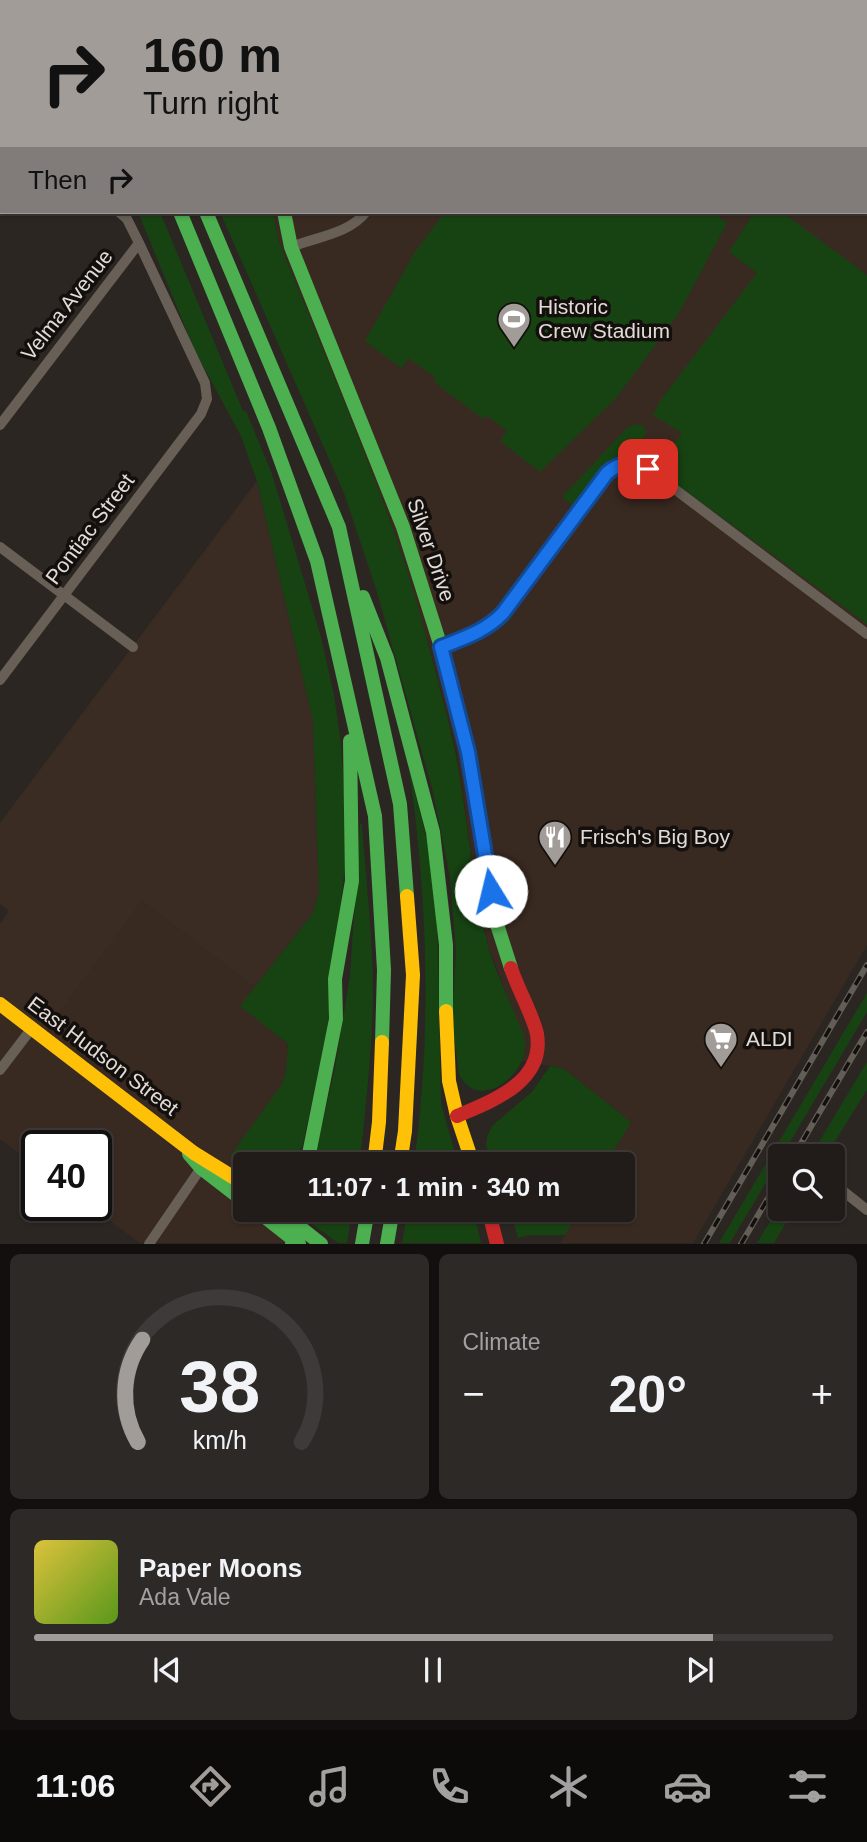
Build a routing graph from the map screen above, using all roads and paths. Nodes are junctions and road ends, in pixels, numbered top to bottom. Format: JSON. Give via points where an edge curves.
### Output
{"nodes":[{"id":1,"x":121,"y":214,"type":"edge"},
{"id":2,"x":181,"y":214,"type":"edge"},
{"id":3,"x":207,"y":214,"type":"edge"},
{"id":4,"x":284,"y":214,"type":"edge"},
{"id":5,"x":363,"y":214,"type":"edge"},
{"id":6,"x":139,"y":243,"type":"junction"},
{"id":7,"x":292,"y":247,"type":"junction"},
{"id":8,"x":0,"y":425,"type":"edge"},
{"id":9,"x":339,"y":527,"type":"junction"},
{"id":10,"x":0,"y":547,"type":"edge"},
{"id":11,"x":64,"y":596,"type":"junction"},
{"id":12,"x":867,"y":634,"type":"edge"},
{"id":13,"x":133,"y":647,"type":"dead end"},
{"id":14,"x":441,"y":647,"type":"junction"},
{"id":15,"x":343,"y":675,"type":"junction"},
{"id":16,"x":0,"y":680,"type":"edge"},
{"id":17,"x":0,"y":1004,"type":"edge"},
{"id":18,"x":32,"y":1028,"type":"junction"},
{"id":19,"x":0,"y":1070,"type":"edge"},
{"id":20,"x":457,"y":1116,"type":"junction"},
{"id":21,"x":312,"y":1141,"type":"junction"},
{"id":22,"x":180,"y":1142,"type":"junction"},
{"id":23,"x":305,"y":1152,"type":"edge"},
{"id":24,"x":310,"y":1152,"type":"edge"},
{"id":25,"x":375,"y":1152,"type":"edge"},
{"id":26,"x":402,"y":1152,"type":"edge"},
{"id":27,"x":469,"y":1152,"type":"edge"},
{"id":28,"x":201,"y":1168,"type":"junction"},
{"id":29,"x":233,"y":1175,"type":"edge"},
{"id":30,"x":233,"y":1193,"type":"edge"},
{"id":31,"x":845,"y":1193,"type":"edge"},
{"id":32,"x":867,"y":1210,"type":"edge"},
{"id":33,"x":273,"y":1222,"type":"edge"},
{"id":34,"x":285,"y":1222,"type":"edge"},
{"id":35,"x":366,"y":1222,"type":"edge"},
{"id":36,"x":391,"y":1222,"type":"edge"},
{"id":37,"x":491,"y":1222,"type":"edge"},
{"id":38,"x":295,"y":1238,"type":"edge"},
{"id":39,"x":318,"y":1241,"type":"edge"},
{"id":40,"x":149,"y":1244,"type":"edge"},
{"id":41,"x":362,"y":1244,"type":"edge"},
{"id":42,"x":387,"y":1244,"type":"edge"},
{"id":43,"x":497,"y":1244,"type":"edge"}],
"edges":[{"from":1,"to":6,"type":"street"},
{"from":2,"to":15,"type":"main road","via":[[269,428],[317,561]]},
{"from":3,"to":9,"type":"main road"},
{"from":4,"to":7,"type":"main road","name":"Silver Drive"},
{"from":5,"to":7,"type":"street","via":[[344,229]]},
{"from":6,"to":8,"type":"street","name":"Velma Avenue"},
{"from":6,"to":11,"type":"street","name":"Pontiac Street","via":[[205,383],[207,399],[201,414]]},
{"from":7,"to":14,"type":"main road","name":"Silver Drive","via":[[403,527]]},
{"from":9,"to":20,"type":"main road","via":[[387,658],[433,832],[446,945],[449,1081]]},
{"from":9,"to":26,"type":"main road","via":[[400,804],[413,975]]},
{"from":10,"to":11,"type":"street"},
{"from":11,"to":13,"type":"street"},
{"from":11,"to":16,"type":"street","name":"Pontiac Street"},
{"from":12,"to":14,"type":"street","via":[[634,463],[607,473],[493,624]]},
{"from":14,"to":20,"type":"main road","name":"Silver Drive","via":[[468,752],[495,918],[537,1033],[532,1068],[520,1083]]},
{"from":15,"to":21,"type":"main road","via":[[351,744],[352,880],[335,979],[336,1019]]},
{"from":15,"to":25,"type":"main road","via":[[375,816],[384,970]]},
{"from":17,"to":18,"type":"main road","name":"East Hudson Street"},
{"from":18,"to":19,"type":"street"},
{"from":18,"to":22,"type":"main road","name":"East Hudson Street"},
{"from":20,"to":27,"type":"main road"},
{"from":21,"to":23,"type":"main road"},
{"from":21,"to":24,"type":"main road"},
{"from":22,"to":28,"type":"main road","name":"East Hudson Street"},
{"from":22,"to":29,"type":"main road","name":"East Hudson Street"},
{"from":28,"to":30,"type":"main road","name":"East Hudson Street"},
{"from":28,"to":40,"type":"street"},
{"from":31,"to":32,"type":"street"},
{"from":33,"to":38,"type":"main road"},
{"from":34,"to":38,"type":"main road"},
{"from":35,"to":41,"type":"main road"},
{"from":36,"to":42,"type":"main road"},
{"from":37,"to":43,"type":"main road"},
{"from":38,"to":39,"type":"main road"}]}
